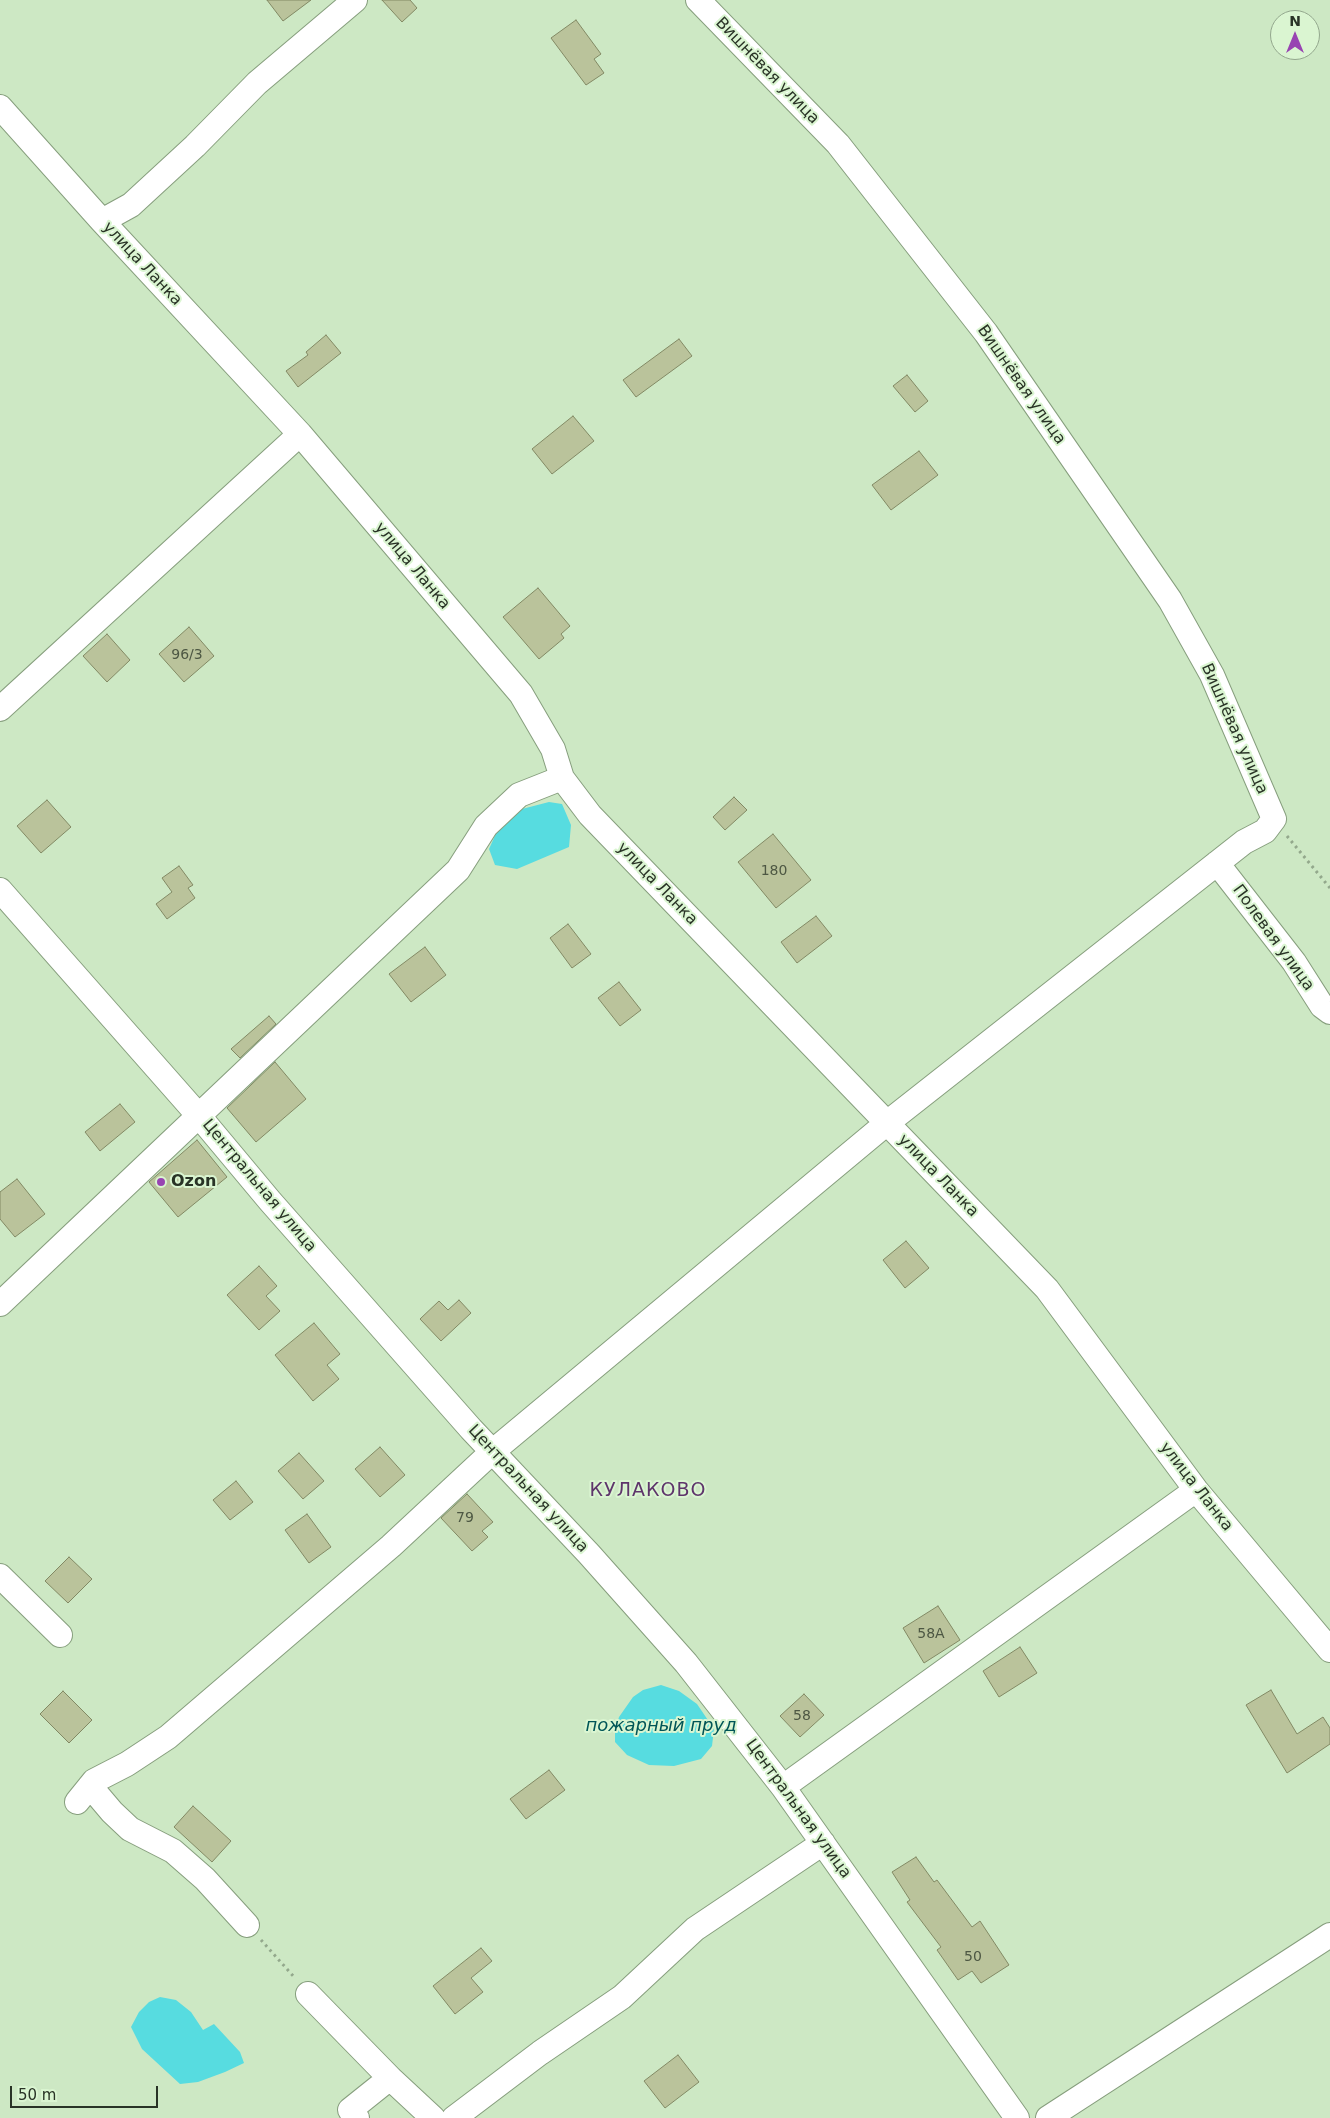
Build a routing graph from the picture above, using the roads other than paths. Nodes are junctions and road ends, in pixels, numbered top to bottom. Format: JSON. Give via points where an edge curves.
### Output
{"nodes":[{"id":1,"x":355,"y":0,"type":"edge"},
{"id":2,"x":698,"y":0,"type":"edge"},
{"id":3,"x":0,"y":107,"type":"edge"},
{"id":4,"x":102,"y":221,"type":"junction"},
{"id":5,"x":300,"y":434,"type":"junction"},
{"id":6,"x":0,"y":709,"type":"edge"},
{"id":7,"x":562,"y":778,"type":"junction"},
{"id":8,"x":1217,"y":863,"type":"junction"},
{"id":9,"x":0,"y":890,"type":"edge"},
{"id":10,"x":1330,"y":1012,"type":"edge"},
{"id":11,"x":199,"y":1116,"type":"junction"},
{"id":12,"x":886,"y":1123,"type":"junction"},
{"id":13,"x":0,"y":1304,"type":"edge"},
{"id":14,"x":492,"y":1452,"type":"junction"},
{"id":15,"x":1196,"y":1490,"type":"junction"},
{"id":16,"x":0,"y":1576,"type":"edge"},
{"id":17,"x":60,"y":1635,"type":"dead end"},
{"id":18,"x":1330,"y":1650,"type":"edge"},
{"id":19,"x":783,"y":1787,"type":"junction"},
{"id":20,"x":824,"y":1843,"type":"junction"},
{"id":21,"x":247,"y":1925,"type":"road end"},
{"id":22,"x":1330,"y":1935,"type":"edge"},
{"id":23,"x":308,"y":1994,"type":"road end"},
{"id":24,"x":390,"y":2078,"type":"junction"},
{"id":25,"x":357,"y":2118,"type":"edge"},
{"id":26,"x":433,"y":2118,"type":"edge"},
{"id":27,"x":454,"y":2118,"type":"edge"},
{"id":28,"x":1016,"y":2118,"type":"edge"},
{"id":29,"x":1048,"y":2118,"type":"edge"}],
"edges":[{"from":1,"to":4,"type":"street","via":[[258,84],[131,205]]},
{"from":2,"to":8,"type":"street","name":"Вишнёвая улица","via":[[838,144],[986,333],[1170,600],[1212,675],[1274,819],[1265,831]]},
{"from":3,"to":4,"type":"street","name":"улица Ланка"},
{"from":4,"to":5,"type":"street","name":"улица Ланка"},
{"from":5,"to":6,"type":"street"},
{"from":5,"to":7,"type":"street","name":"улица Ланка","via":[[521,694],[553,749]]},
{"from":7,"to":11,"type":"street","via":[[519,795],[486,826],[458,870]]},
{"from":7,"to":12,"type":"street","name":"улица Ланка","via":[[590,815]]},
{"from":8,"to":10,"type":"street","name":"Полевая улица","via":[[1294,962],[1322,1006]]},
{"from":8,"to":12,"type":"street"},
{"from":9,"to":11,"type":"street","name":"Центральная улица"},
{"from":11,"to":13,"type":"street"},
{"from":11,"to":14,"type":"street","name":"Центральная улица"},
{"from":12,"to":14,"type":"street"},
{"from":12,"to":15,"type":"street","name":"улица Ланка","via":[[1047,1289]]},
{"from":14,"to":19,"type":"street","name":"Центральная улица","via":[[686,1663]]},
{"from":14,"to":21,"type":"street","via":[[391,1546],[168,1736],[127,1764],[94,1781],[83,1794],[112,1812],[130,1829],[173,1851],[205,1879]]},
{"from":15,"to":18,"type":"street","name":"улица Ланка"},
{"from":15,"to":19,"type":"street"},
{"from":16,"to":17,"type":"street"},
{"from":19,"to":20,"type":"street","name":"Центральная улица"},
{"from":20,"to":27,"type":"street","via":[[695,1929],[622,1997]]},
{"from":20,"to":28,"type":"street","name":"Центральная улица"},
{"from":22,"to":29,"type":"street"},
{"from":23,"to":24,"type":"street"},
{"from":24,"to":25,"type":"street","via":[[350,2110]]},
{"from":24,"to":26,"type":"street"}]}
